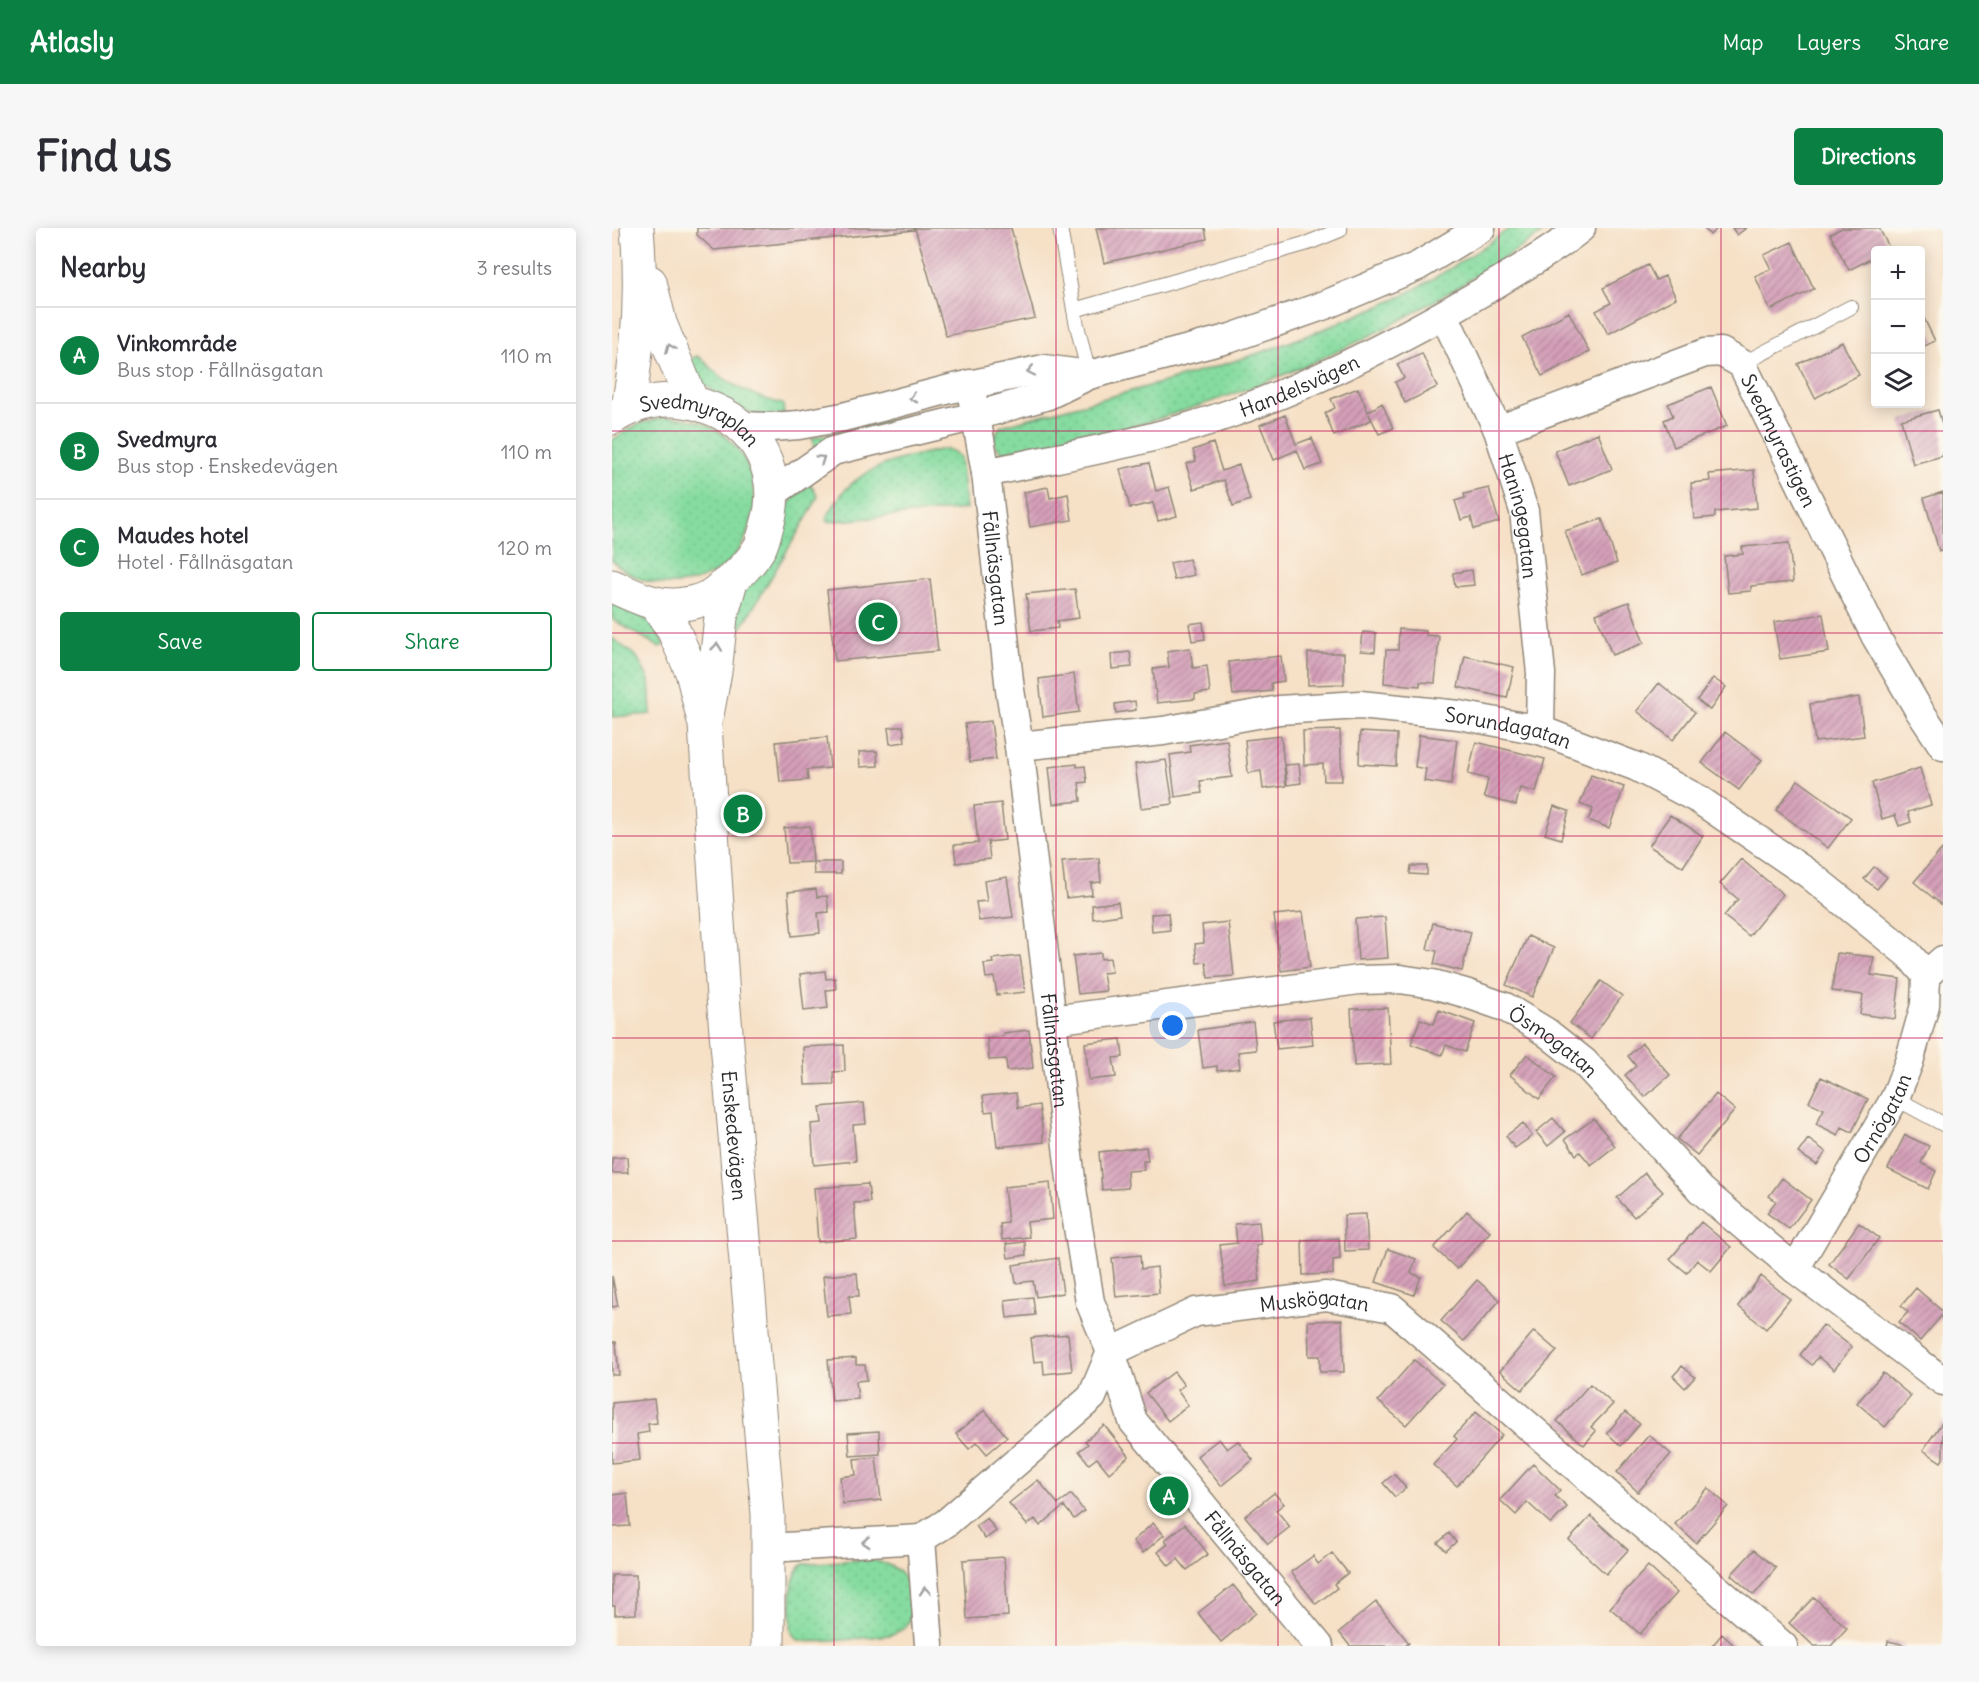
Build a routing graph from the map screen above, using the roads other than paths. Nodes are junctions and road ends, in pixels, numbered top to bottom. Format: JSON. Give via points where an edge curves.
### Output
{"nodes":[{"id":1,"x":1060,"y":228,"type":"edge"},
{"id":2,"x":1481,"y":228,"type":"edge"},
{"id":3,"x":1581,"y":228,"type":"edge"},
{"id":4,"x":637,"y":230,"type":"edge"},
{"id":5,"x":1340,"y":230,"type":"dead end"},
{"id":6,"x":1851,"y":307,"type":"dead end"},
{"id":7,"x":1074,"y":310,"type":"junction"},
{"id":8,"x":1444,"y":315,"type":"junction"},
{"id":9,"x":1742,"y":364,"type":"junction"},
{"id":10,"x":1089,"y":375,"type":"junction"},
{"id":11,"x":970,"y":384,"type":"junction"},
{"id":12,"x":692,"y":402,"type":"junction"},
{"id":13,"x":620,"y":413,"type":"edge"},
{"id":14,"x":976,"y":416,"type":"junction"},
{"id":15,"x":742,"y":426,"type":"junction"},
{"id":16,"x":1498,"y":430,"type":"junction"},
{"id":17,"x":986,"y":472,"type":"junction"},
{"id":18,"x":773,"y":493,"type":"junction"},
{"id":19,"x":731,"y":581,"type":"junction"},
{"id":20,"x":612,"y":586,"type":"edge"},
{"id":21,"x":655,"y":604,"type":"junction"},
{"id":22,"x":705,"y":725,"type":"junction"},
{"id":23,"x":1540,"y":730,"type":"junction"},
{"id":24,"x":1019,"y":746,"type":"junction"},
{"id":25,"x":1943,"y":746,"type":"edge"},
{"id":26,"x":1934,"y":968,"type":"edge"},
{"id":27,"x":1052,"y":1020,"type":"junction"},
{"id":28,"x":1895,"y":1098,"type":"junction"},
{"id":29,"x":1943,"y":1124,"type":"edge"},
{"id":30,"x":1795,"y":1269,"type":"junction"},
{"id":31,"x":1111,"y":1352,"type":"junction"},
{"id":32,"x":1943,"y":1381,"type":"edge"},
{"id":33,"x":921,"y":1539,"type":"junction"},
{"id":34,"x":768,"y":1548,"type":"junction"},
{"id":35,"x":927,"y":1645,"type":"edge"},
{"id":36,"x":768,"y":1646,"type":"edge"},
{"id":37,"x":1319,"y":1646,"type":"edge"},
{"id":38,"x":1783,"y":1646,"type":"edge"}],
"edges":[{"from":1,"to":7,"type":"lane"},
{"from":2,"to":10,"type":"street","via":[[1419,266],[1325,304],[1231,338]]},
{"from":3,"to":8,"type":"street","name":"Handelsvägen","via":[[1556,248]]},
{"from":12,"to":4,"type":"street","one_way":true,"via":[[660,323]]},
{"from":4,"to":13,"type":"street","via":[[640,289],[635,363]]},
{"from":5,"to":7,"type":"lane","via":[[1308,243]]},
{"from":6,"to":9,"type":"lane"},
{"from":7,"to":10,"type":"lane"},
{"from":8,"to":16,"type":"street","name":"Haningegatan"},
{"from":8,"to":17,"type":"street","name":"Handelsvägen","via":[[1328,373],[1229,414],[1155,436]]},
{"from":9,"to":16,"type":"street","name":"Svedmyrastigen","via":[[1721,352],[1705,353]]},
{"from":9,"to":25,"type":"street","name":"Svedmyrastigen","via":[[1876,637]]},
{"from":10,"to":11,"type":"street","one_way":true,"via":[[1044,369]]},
{"from":10,"to":14,"type":"street","via":[[1048,395]]},
{"from":11,"to":14,"type":"street","name":"Fållnäsgatan"},
{"from":11,"to":15,"type":"street","one_way":true,"via":[[843,417],[799,425]]},
{"from":12,"to":13,"type":"street","name":"Svedmyraplan","via":[[661,400]]},
{"from":12,"to":15,"type":"street","name":"Svedmyraplan","via":[[719,411]]},
{"from":14,"to":17,"type":"street","name":"Fållnäsgatan"},
{"from":18,"to":14,"type":"street","one_way":true,"via":[[833,451]]},
{"from":15,"to":18,"type":"street","name":"Svedmyraplan","via":[[767,464]]},
{"from":16,"to":23,"type":"street","name":"Haningegatan","via":[[1524,511],[1541,673]]},
{"from":17,"to":24,"type":"street","name":"Fållnäsgatan"},
{"from":18,"to":19,"type":"street","name":"Svedmyraplan","via":[[760,546]]},
{"from":19,"to":21,"type":"street","name":"Svedmyraplan","via":[[708,598],[675,605]]},
{"from":22,"to":19,"type":"street","name":"Enskedevägen","one_way":true,"via":[[721,617]]},
{"from":20,"to":21,"type":"street","name":"Svedmyraplan"},
{"from":21,"to":22,"type":"street","name":"Enskedevägen","via":[[672,627],[692,672]]},
{"from":22,"to":34,"type":"street","name":"Enskedevägen"},
{"from":23,"to":24,"type":"street","name":"Sorundagatan","via":[[1459,715],[1360,705],[1279,710],[1163,731]]},
{"from":23,"to":26,"type":"street","name":"Sorundagatan","via":[[1637,767],[1698,799],[1810,875],[1909,955]]},
{"from":24,"to":27,"type":"street","name":"Fållnäsgatan"},
{"from":26,"to":28,"type":"street","name":"Ornögatan","via":[[1909,1062]]},
{"from":27,"to":30,"type":"street","name":"Ösmogatan","via":[[1359,980],[1400,979],[1465,993],[1505,1007],[1584,1062],[1701,1190]]},
{"from":27,"to":31,"type":"street","name":"Fållnäsgatan","via":[[1090,1302]]},
{"from":28,"to":29,"type":"lane"},
{"from":28,"to":30,"type":"street","name":"Ornögatan"},
{"from":30,"to":32,"type":"street","name":"Ösmogatan"},
{"from":31,"to":33,"type":"street","via":[[1092,1397],[946,1523]]},
{"from":31,"to":37,"type":"street","name":"Fållnäsgatan","via":[[1133,1421]]},
{"from":31,"to":38,"type":"street","name":"Muskögatan","via":[[1196,1312],[1326,1296],[1392,1308]]},
{"from":33,"to":34,"type":"street","one_way":true},
{"from":35,"to":33,"type":"street","one_way":true},
{"from":34,"to":36,"type":"street","name":"Enskedevägen"}]}
